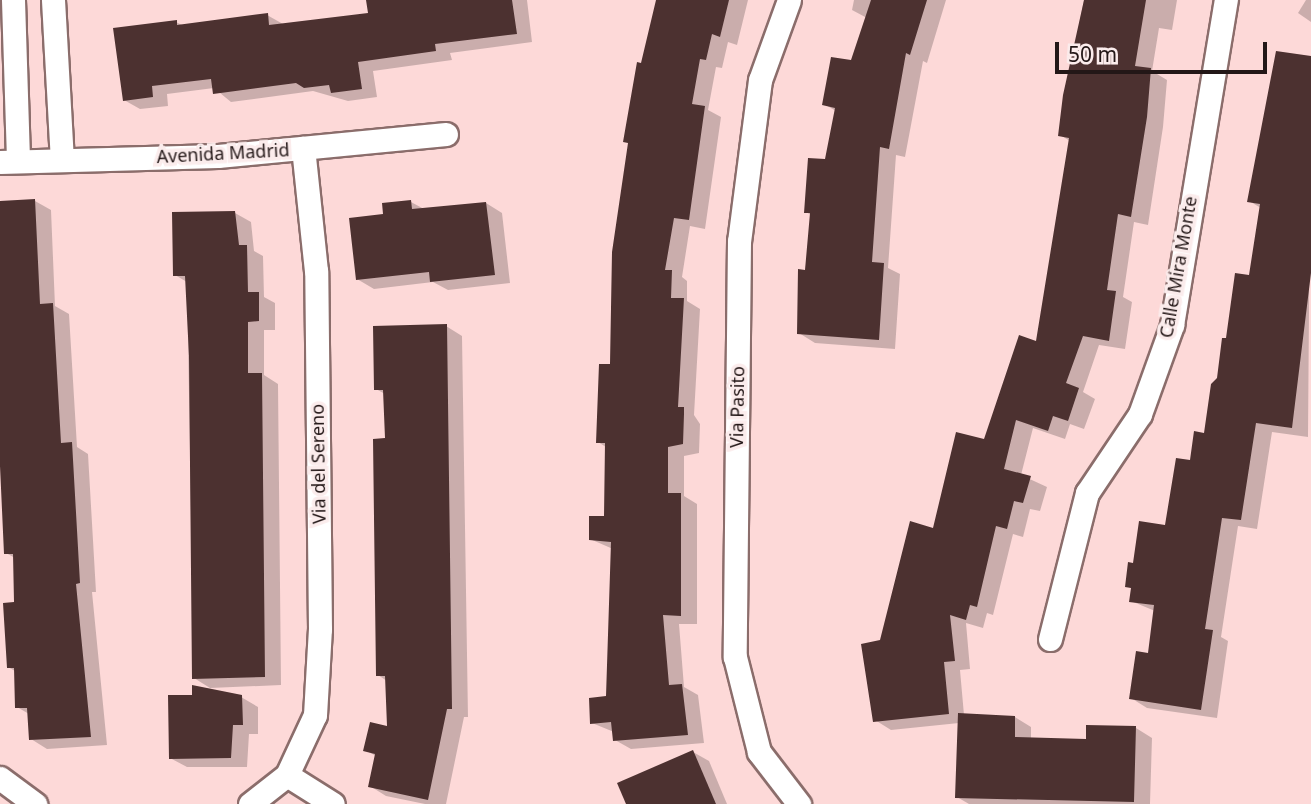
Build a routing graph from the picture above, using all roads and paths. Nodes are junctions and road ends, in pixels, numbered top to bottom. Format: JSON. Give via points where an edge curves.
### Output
{"nodes":[{"id":1,"x":13,"y":0,"type":"edge"},
{"id":2,"x":53,"y":0,"type":"edge"},
{"id":3,"x":789,"y":0,"type":"edge"},
{"id":4,"x":1226,"y":0,"type":"edge"},
{"id":5,"x":446,"y":134,"type":"dead end"},
{"id":6,"x":303,"y":148,"type":"junction"},
{"id":7,"x":62,"y":160,"type":"junction"},
{"id":8,"x":9,"y":161,"type":"edge"},
{"id":9,"x":1050,"y":639,"type":"dead end"},
{"id":10,"x":287,"y":775,"type":"junction"},
{"id":11,"x":0,"y":778,"type":"edge"},
{"id":12,"x":35,"y":804,"type":"edge"},
{"id":13,"x":250,"y":804,"type":"edge"},
{"id":14,"x":333,"y":804,"type":"edge"},
{"id":15,"x":799,"y":804,"type":"edge"}],
"edges":[{"from":1,"to":8,"type":"street"},
{"from":2,"to":7,"type":"street"},
{"from":3,"to":15,"type":"street","name":"Via Pasito","via":[[760,80],[739,241],[735,657],[759,752]]},
{"from":4,"to":9,"type":"street","name":"Calle Mira Monte","via":[[1172,325],[1140,415],[1087,493]]},
{"from":5,"to":6,"type":"street","name":"Avenida Madrid"},
{"from":6,"to":7,"type":"street","name":"Avenida Madrid","via":[[218,156]]},
{"from":6,"to":10,"type":"street","name":"Via del Sereno","via":[[316,271],[320,629],[315,715]]},
{"from":7,"to":8,"type":"street","name":"Avenida Madrid"},
{"from":10,"to":13,"type":"street"},
{"from":10,"to":14,"type":"street"},
{"from":11,"to":12,"type":"street"}]}
